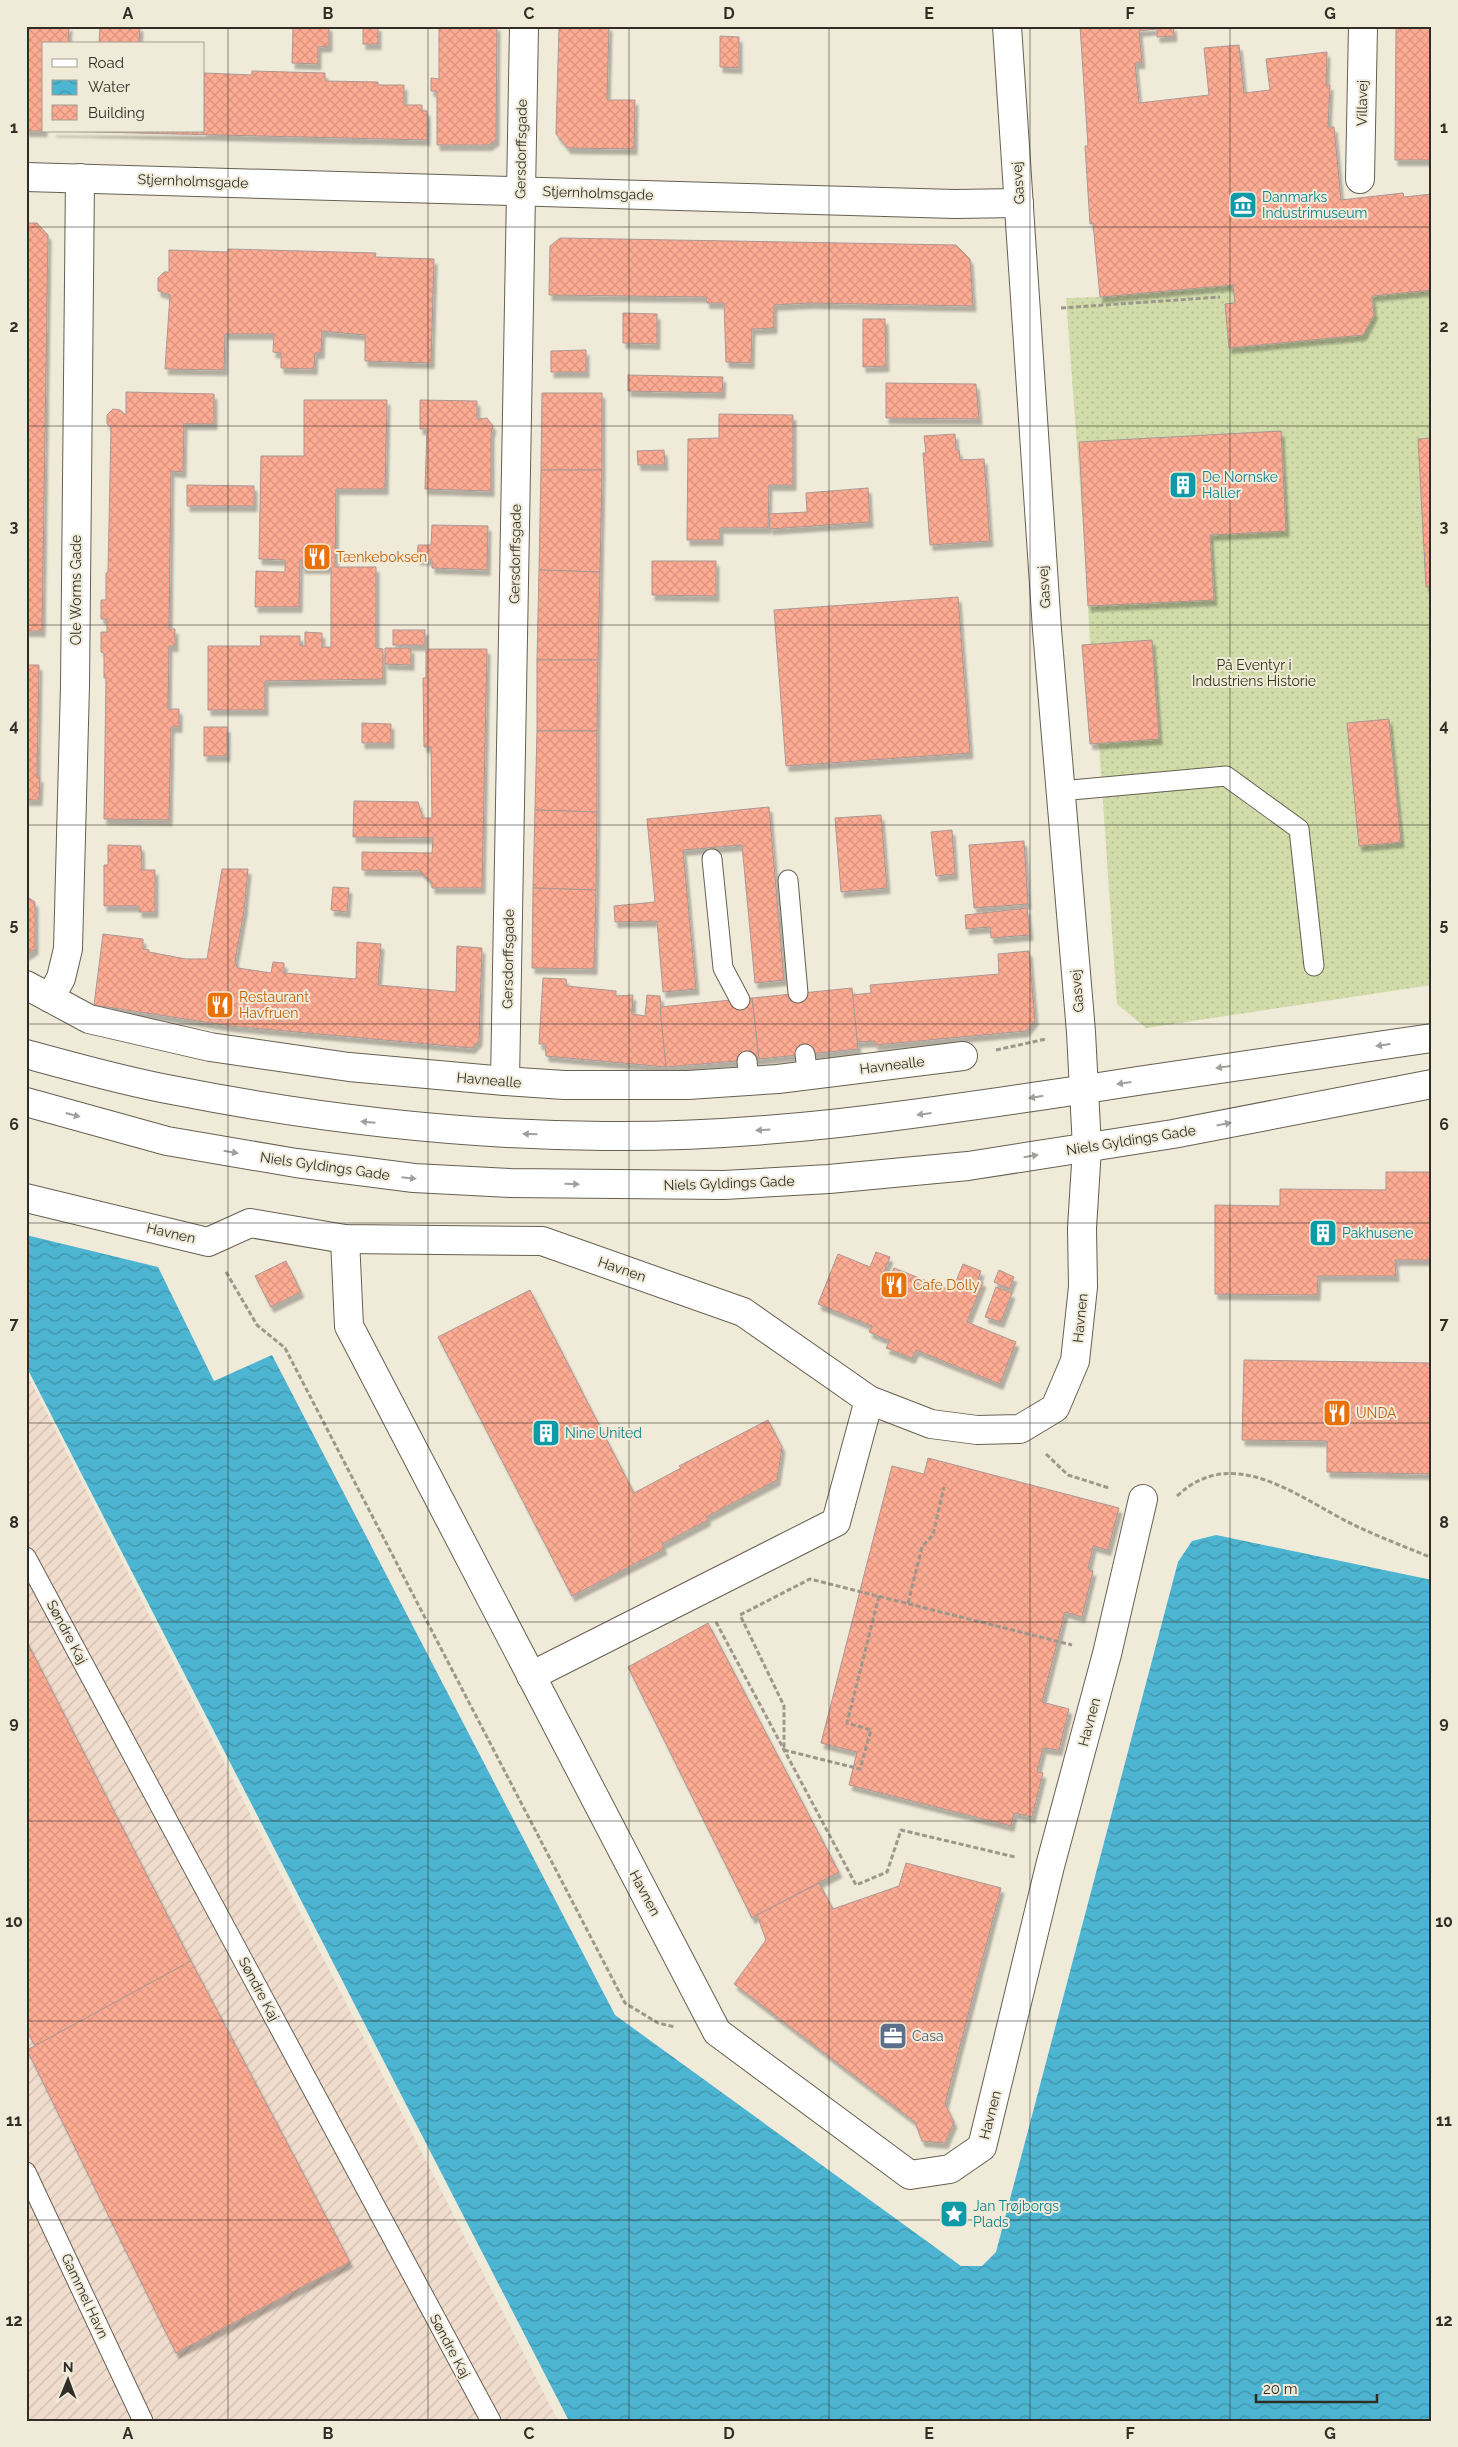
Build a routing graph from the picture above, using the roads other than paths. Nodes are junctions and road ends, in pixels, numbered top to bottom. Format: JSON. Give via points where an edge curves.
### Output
{"nodes":[{"id":1,"x":524,"y":26,"type":"edge"},
{"id":2,"x":1007,"y":26,"type":"edge"},
{"id":3,"x":1363,"y":26,"type":"edge"},
{"id":4,"x":26,"y":177,"type":"edge"},
{"id":5,"x":80,"y":178,"type":"junction"},
{"id":6,"x":1360,"y":179,"type":"dead end"},
{"id":7,"x":520,"y":191,"type":"junction"},
{"id":8,"x":1019,"y":204,"type":"junction"},
{"id":9,"x":1060,"y":791,"type":"junction"},
{"id":10,"x":712,"y":859,"type":"dead end"},
{"id":11,"x":788,"y":880,"type":"dead end"},
{"id":12,"x":1314,"y":966,"type":"dead end"},
{"id":13,"x":26,"y":985,"type":"edge"},
{"id":14,"x":798,"y":993,"type":"dead end"},
{"id":15,"x":50,"y":998,"type":"junction"},
{"id":16,"x":740,"y":1000,"type":"dead end"},
{"id":17,"x":1432,"y":1038,"type":"edge"},
{"id":18,"x":26,"y":1054,"type":"edge"},
{"id":19,"x":963,"y":1056,"type":"road end"},
{"id":20,"x":505,"y":1081,"type":"junction"},
{"id":21,"x":1432,"y":1084,"type":"edge"},
{"id":22,"x":1084,"y":1089,"type":"junction"},
{"id":23,"x":26,"y":1102,"type":"edge"},
{"id":24,"x":1087,"y":1148,"type":"junction"},
{"id":25,"x":26,"y":1198,"type":"edge"},
{"id":26,"x":345,"y":1238,"type":"junction"},
{"id":27,"x":869,"y":1400,"type":"junction"},
{"id":28,"x":1143,"y":1499,"type":"road end"},
{"id":29,"x":26,"y":1557,"type":"edge"},
{"id":30,"x":531,"y":1676,"type":"junction"},
{"id":31,"x":26,"y":2172,"type":"edge"},
{"id":32,"x":143,"y":2421,"type":"edge"},
{"id":33,"x":491,"y":2421,"type":"edge"}],
"edges":[{"from":1,"to":7,"type":"street","name":"Gersdorffsgade"},
{"from":2,"to":8,"type":"street","name":"Gasvej"},
{"from":3,"to":6,"type":"street","name":"Villavej"},
{"from":4,"to":5,"type":"street","name":"Stjernholmsgade"},
{"from":5,"to":7,"type":"street","name":"Stjernholmsgade"},
{"from":5,"to":15,"type":"street","name":"Ole Worms Gade","via":[[75,686],[68,949],[61,978]]},
{"from":7,"to":8,"type":"street","name":"Stjernholmsgade"},
{"from":7,"to":20,"type":"street","name":"Gersdorffsgade"},
{"from":8,"to":9,"type":"street","name":"Gasvej"},
{"from":9,"to":12,"type":"lane","via":[[1226,776],[1299,829]]},
{"from":9,"to":22,"type":"street","name":"Gasvej"},
{"from":10,"to":16,"type":"lane","via":[[723,968]]},
{"from":11,"to":14,"type":"lane"},
{"from":13,"to":15,"type":"street","name":"Havnealle"},
{"from":15,"to":20,"type":"street","name":"Havnealle","via":[[89,1019],[210,1046],[349,1067]]},
{"from":17,"to":22,"type":"street","one_way":true},
{"from":22,"to":18,"type":"street","one_way":true,"via":[[826,1126],[606,1136],[482,1132],[342,1119],[168,1090]]},
{"from":19,"to":20,"type":"street","name":"Havnealle","via":[[748,1071],[688,1085],[564,1085]]},
{"from":24,"to":21,"type":"street","name":"Niels Gyldings Gade","one_way":true},
{"from":22,"to":24,"type":"street","name":"Gasvej"},
{"from":23,"to":24,"type":"street","name":"Niels Gyldings Gade","one_way":true,"via":[[167,1141],[296,1164],[414,1178],[510,1183],[724,1185],[829,1179],[968,1166]]},
{"from":24,"to":27,"type":"street","name":"Havnen","via":[[1082,1228],[1083,1286],[1075,1361],[1055,1408],[1020,1429],[977,1430],[931,1424]]},
{"from":25,"to":26,"type":"street","name":"Havnen","via":[[208,1242],[250,1223]]},
{"from":26,"to":27,"type":"street","name":"Havnen","via":[[542,1241],[743,1312]]},
{"from":26,"to":30,"type":"street","name":"Havnen","via":[[349,1326]]},
{"from":27,"to":30,"type":"street","via":[[836,1522]]},
{"from":28,"to":30,"type":"street","name":"Havnen","via":[[982,2147],[950,2169],[910,2175],[717,2032]]},
{"from":29,"to":33,"type":"lane","name":"Søndre Kaj"},
{"from":31,"to":32,"type":"lane","name":"Gammel Havn"}]}
